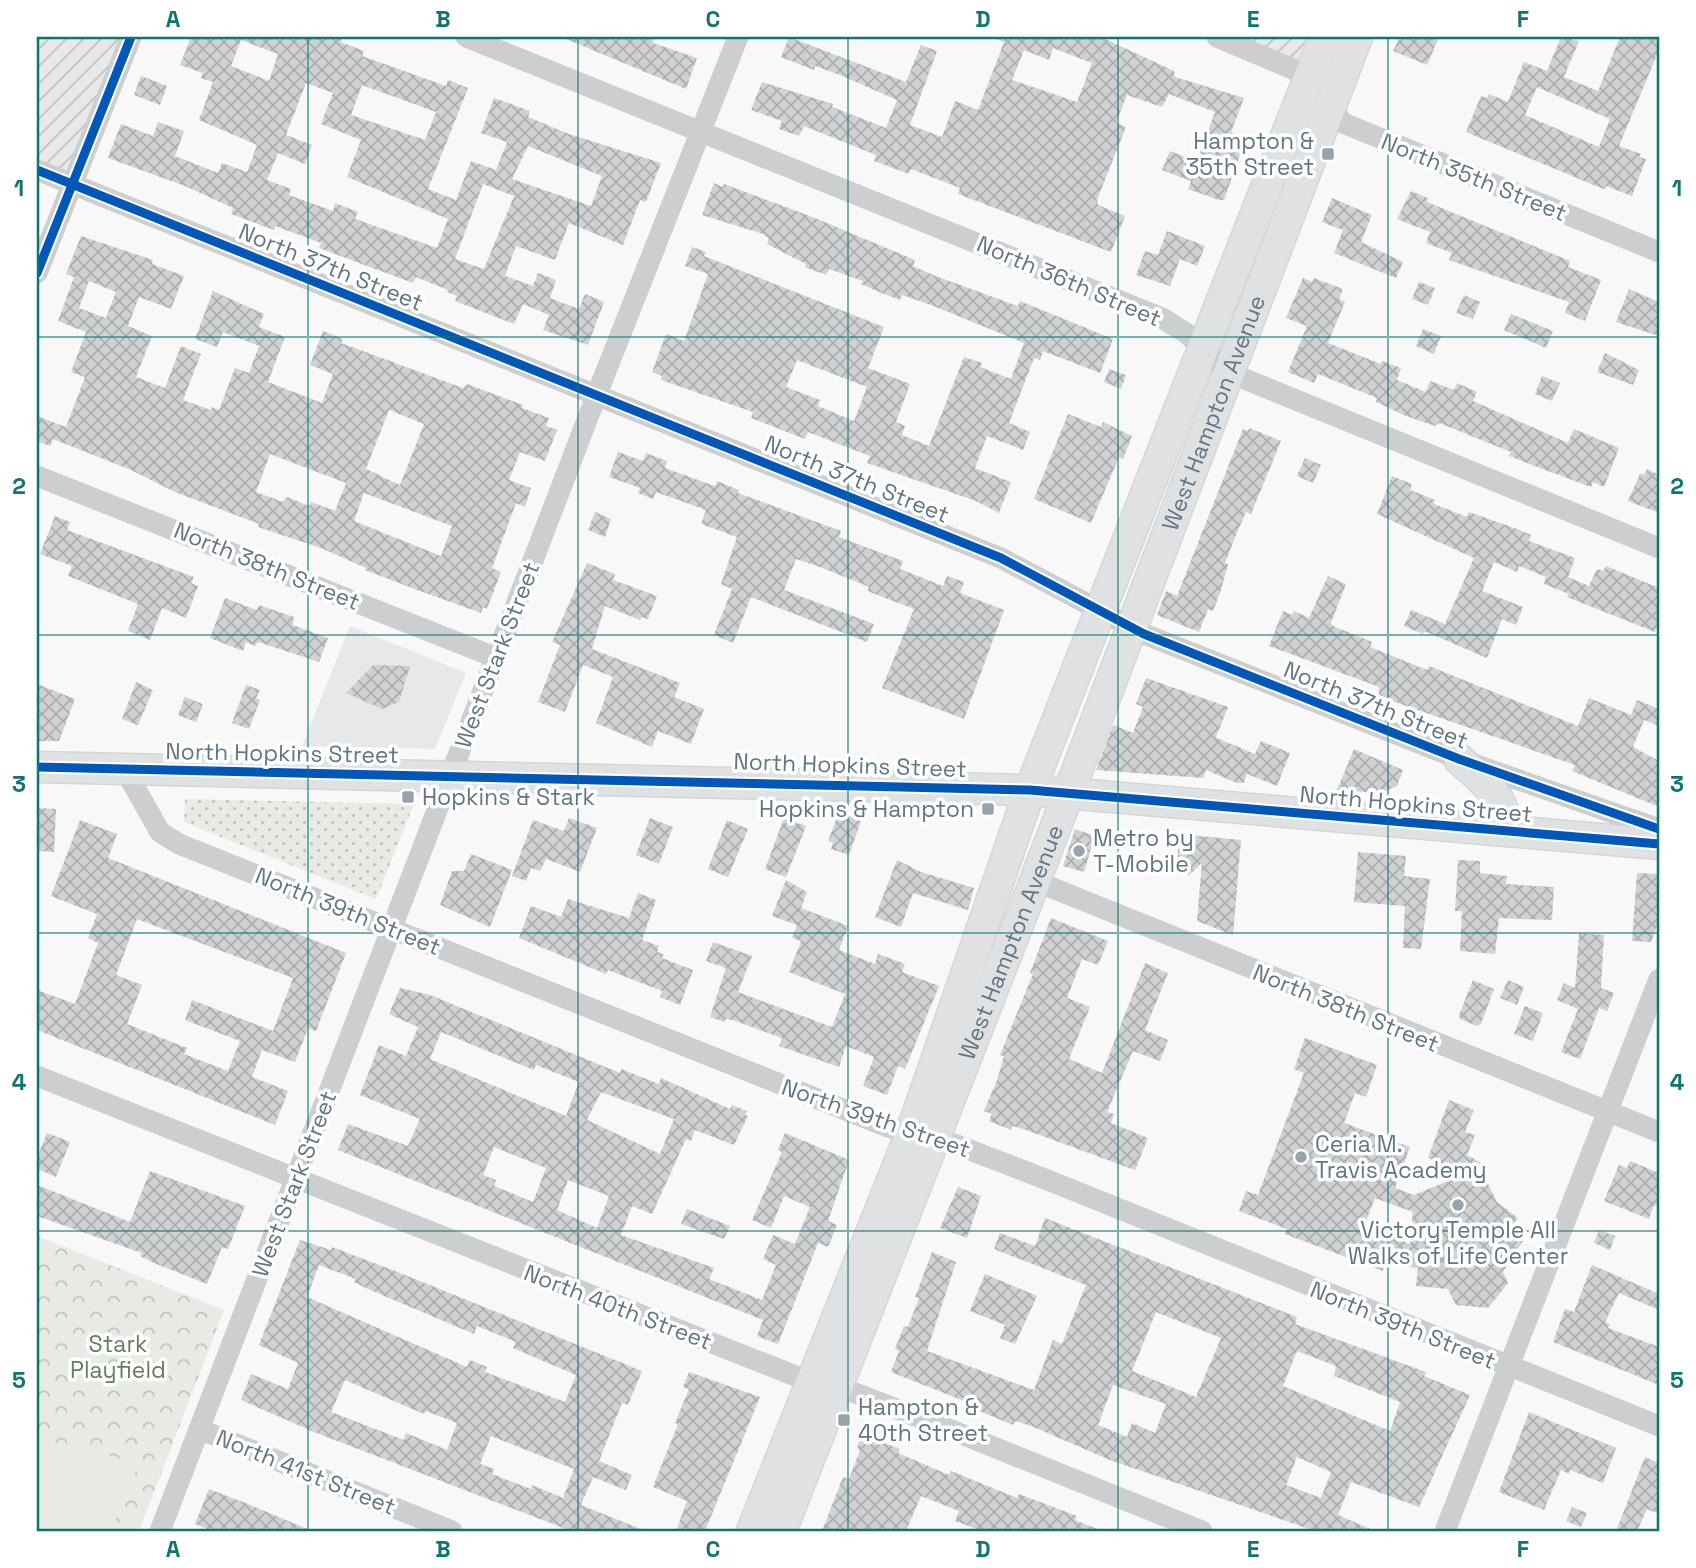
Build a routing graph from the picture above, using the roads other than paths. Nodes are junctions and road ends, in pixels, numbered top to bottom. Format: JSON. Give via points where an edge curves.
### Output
{"nodes":[{"id":1,"x":131,"y":37,"type":"edge"},
{"id":2,"x":466,"y":37,"type":"edge"},
{"id":3,"x":738,"y":37,"type":"edge"},
{"id":4,"x":1217,"y":37,"type":"edge"},
{"id":5,"x":1325,"y":37,"type":"edge"},
{"id":6,"x":1357,"y":37,"type":"edge"},
{"id":7,"x":1309,"y":76,"type":"junction"},
{"id":8,"x":1331,"y":107,"type":"junction"},
{"id":9,"x":701,"y":132,"type":"junction"},
{"id":10,"x":37,"y":170,"type":"edge"},
{"id":11,"x":71,"y":184,"type":"junction"},
{"id":12,"x":1659,"y":252,"type":"edge"},
{"id":13,"x":37,"y":273,"type":"edge"},
{"id":14,"x":1204,"y":348,"type":"junction"},
{"id":15,"x":1230,"y":373,"type":"junction"},
{"id":16,"x":597,"y":394,"type":"junction"},
{"id":17,"x":37,"y":475,"type":"edge"},
{"id":18,"x":1659,"y":548,"type":"edge"},
{"id":19,"x":1099,"y":612,"type":"junction"},
{"id":20,"x":1131,"y":628,"type":"junction"},
{"id":21,"x":496,"y":657,"type":"junction"},
{"id":22,"x":1459,"y":759,"type":"junction"},
{"id":23,"x":37,"y":767,"type":"edge"},
{"id":24,"x":125,"y":770,"type":"junction"},
{"id":25,"x":452,"y":775,"type":"junction"},
{"id":26,"x":1030,"y":790,"type":"junction"},
{"id":27,"x":1067,"y":793,"type":"junction"},
{"id":28,"x":1659,"y":830,"type":"edge"},
{"id":29,"x":1507,"y":831,"type":"junction"},
{"id":30,"x":1659,"y":844,"type":"edge"},
{"id":31,"x":1035,"y":881,"type":"junction"},
{"id":32,"x":392,"y":929,"type":"junction"},
{"id":33,"x":1659,"y":979,"type":"edge"},
{"id":34,"x":37,"y":1076,"type":"edge"},
{"id":35,"x":1607,"y":1112,"type":"junction"},
{"id":36,"x":1659,"y":1132,"type":"edge"},
{"id":37,"x":923,"y":1136,"type":"junction"},
{"id":38,"x":296,"y":1181,"type":"junction"},
{"id":39,"x":1511,"y":1368,"type":"junction"},
{"id":40,"x":824,"y":1384,"type":"junction"},
{"id":41,"x":1659,"y":1426,"type":"edge"},
{"id":42,"x":199,"y":1429,"type":"junction"},
{"id":43,"x":160,"y":1531,"type":"edge"},
{"id":44,"x":452,"y":1531,"type":"edge"},
{"id":45,"x":752,"y":1531,"type":"edge"},
{"id":46,"x":781,"y":1531,"type":"edge"},
{"id":47,"x":1202,"y":1531,"type":"edge"},
{"id":48,"x":1446,"y":1531,"type":"edge"}],
"edges":[{"from":1,"to":11,"type":"street"},
{"from":2,"to":9,"type":"street","name":"North 36th Street"},
{"from":3,"to":9,"type":"street","name":"West Stark Street"},
{"from":4,"to":7,"type":"street"},
{"from":5,"to":7,"type":"main road","name":"West Hampton Avenue"},
{"from":6,"to":8,"type":"main road","name":"West Hampton Avenue"},
{"from":7,"to":8,"type":"street","name":"North 35th Street"},
{"from":7,"to":14,"type":"main road","name":"West Hampton Avenue"},
{"from":8,"to":12,"type":"street","name":"North 35th Street","via":[[1343,123]]},
{"from":8,"to":15,"type":"main road","name":"West Hampton Avenue"},
{"from":9,"to":14,"type":"street","name":"North 36th Street","via":[[1162,318]]},
{"from":9,"to":16,"type":"street","name":"West Stark Street"},
{"from":10,"to":11,"type":"street","name":"North 37th Street"},
{"from":11,"to":13,"type":"street"},
{"from":11,"to":16,"type":"street","name":"North 37th Street"},
{"from":14,"to":15,"type":"street","name":"North 36th Street"},
{"from":14,"to":19,"type":"main road","name":"West Hampton Avenue"},
{"from":15,"to":18,"type":"street","name":"North 36th Street"},
{"from":15,"to":20,"type":"main road","name":"West Hampton Avenue"},
{"from":16,"to":19,"type":"street","name":"North 37th Street","via":[[1001,558]]},
{"from":16,"to":21,"type":"street","name":"West Stark Street"},
{"from":17,"to":21,"type":"street","name":"North 38th Street"},
{"from":19,"to":20,"type":"street","name":"North 37th Street"},
{"from":19,"to":26,"type":"main road","name":"West Hampton Avenue"},
{"from":20,"to":22,"type":"street","name":"North 37th Street"},
{"from":20,"to":27,"type":"main road","name":"West Hampton Avenue"},
{"from":21,"to":25,"type":"street","name":"West Stark Street"},
{"from":22,"to":28,"type":"street","name":"North 37th Street"},
{"from":22,"to":29,"type":"main road","via":[[1506,810]]},
{"from":23,"to":24,"type":"main road","name":"North Hopkins Street"},
{"from":24,"to":25,"type":"main road","name":"North Hopkins Street"},
{"from":24,"to":32,"type":"street","name":"North 39th Street","via":[[160,832],[179,844]]},
{"from":25,"to":26,"type":"main road","name":"North Hopkins Street"},
{"from":25,"to":32,"type":"street","name":"West Stark Street"},
{"from":26,"to":27,"type":"main road","name":"North Hopkins Street"},
{"from":26,"to":37,"type":"main road","name":"West Hampton Avenue"},
{"from":27,"to":29,"type":"main road","name":"North Hopkins Street"},
{"from":27,"to":31,"type":"main road","name":"West Hampton Avenue"},
{"from":29,"to":30,"type":"main road","name":"North Hopkins Street"},
{"from":31,"to":35,"type":"street","name":"North 38th Street"},
{"from":31,"to":37,"type":"main road","name":"West Hampton Avenue"},
{"from":32,"to":37,"type":"street","name":"North 39th Street","via":[[795,1091]]},
{"from":32,"to":38,"type":"street","name":"West Stark Street"},
{"from":33,"to":35,"type":"street"},
{"from":34,"to":38,"type":"street","name":"North 40th Street"},
{"from":35,"to":36,"type":"street","name":"North 38th Street"},
{"from":35,"to":39,"type":"street"},
{"from":37,"to":39,"type":"street","name":"North 39th Street","via":[[1050,1181]]},
{"from":37,"to":40,"type":"main road","name":"West Hampton Avenue"},
{"from":38,"to":40,"type":"street","name":"North 40th Street"},
{"from":38,"to":42,"type":"street","name":"West Stark Street"},
{"from":39,"to":41,"type":"street","name":"North 39th Street"},
{"from":39,"to":48,"type":"street"},
{"from":40,"to":45,"type":"main road","name":"West Hampton Avenue"},
{"from":40,"to":46,"type":"main road","name":"West Hampton Avenue"},
{"from":40,"to":47,"type":"street","name":"North 40th Street"},
{"from":42,"to":43,"type":"street","name":"West Stark Street"},
{"from":42,"to":44,"type":"street","name":"North 41st Street"}]}
